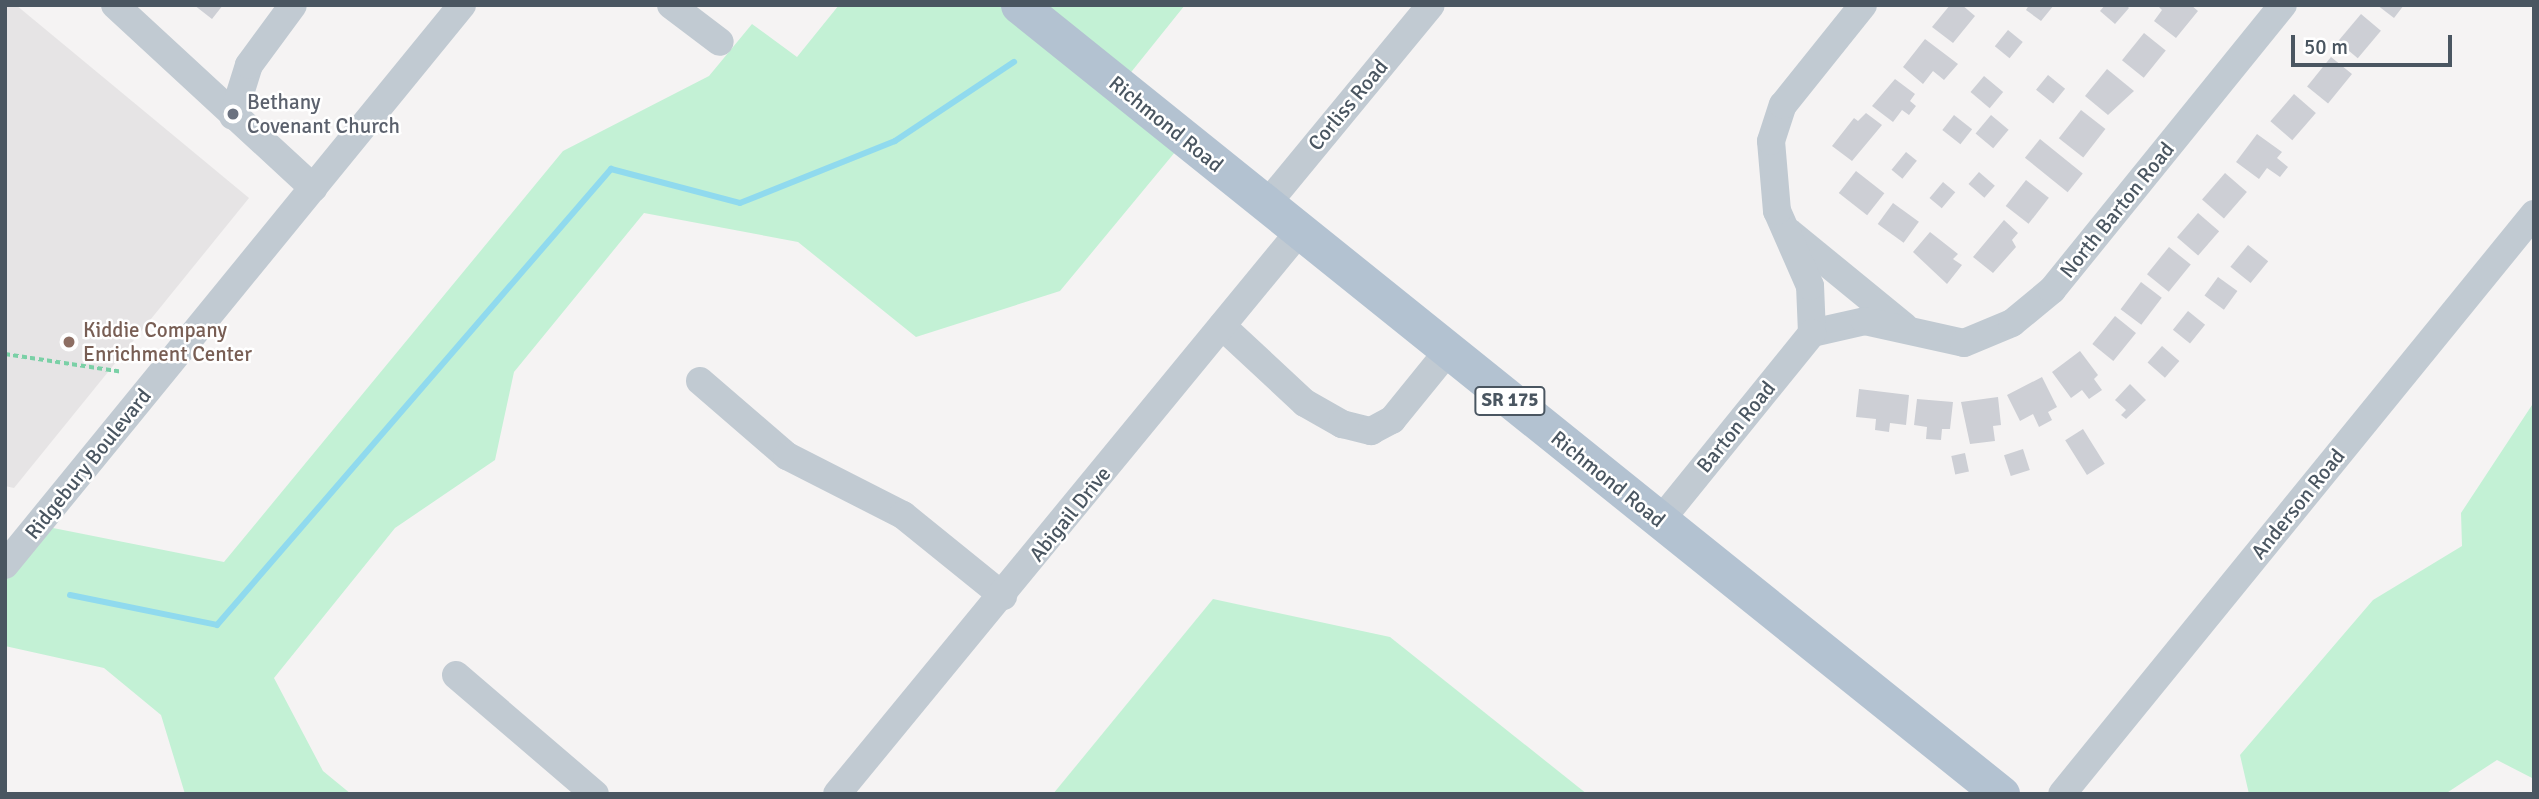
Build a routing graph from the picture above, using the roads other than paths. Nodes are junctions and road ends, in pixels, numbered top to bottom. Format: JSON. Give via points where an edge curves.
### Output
{"nodes":[{"id":1,"x":293,"y":5,"type":"edge"},
{"id":2,"x":462,"y":5,"type":"edge"},
{"id":3,"x":671,"y":5,"type":"edge"},
{"id":4,"x":1019,"y":5,"type":"edge"},
{"id":5,"x":1431,"y":5,"type":"edge"},
{"id":6,"x":1863,"y":5,"type":"edge"},
{"id":7,"x":2283,"y":5,"type":"edge"},
{"id":8,"x":113,"y":6,"type":"edge"},
{"id":9,"x":720,"y":42,"type":"dead end"},
{"id":10,"x":233,"y":116,"type":"junction"},
{"id":11,"x":313,"y":188,"type":"junction"},
{"id":12,"x":1266,"y":205,"type":"junction"},
{"id":13,"x":2534,"y":214,"type":"edge"},
{"id":14,"x":1784,"y":228,"type":"junction"},
{"id":15,"x":1299,"y":232,"type":"junction"},
{"id":16,"x":1222,"y":326,"type":"junction"},
{"id":17,"x":1910,"y":331,"type":"junction"},
{"id":18,"x":1811,"y":333,"type":"junction"},
{"id":19,"x":1448,"y":351,"type":"junction"},
{"id":20,"x":700,"y":381,"type":"dead end"},
{"id":21,"x":1660,"y":521,"type":"junction"},
{"id":22,"x":5,"y":565,"type":"edge"},
{"id":23,"x":1003,"y":596,"type":"junction"},
{"id":24,"x":456,"y":675,"type":"dead end"},
{"id":25,"x":595,"y":794,"type":"edge"},
{"id":26,"x":837,"y":794,"type":"edge"},
{"id":27,"x":2001,"y":794,"type":"edge"},
{"id":28,"x":2062,"y":794,"type":"edge"}],
"edges":[{"from":1,"to":10,"type":"street","via":[[249,65]]},
{"from":2,"to":11,"type":"street","name":"Ridgebury Boulevard"},
{"from":3,"to":9,"type":"street"},
{"from":4,"to":12,"type":"main road","name":"Richmond Road","number":"SR 175"},
{"from":5,"to":12,"type":"street","name":"Corliss Road"},
{"from":6,"to":14,"type":"street","via":[[1779,117],[1771,141],[1777,211]]},
{"from":7,"to":17,"type":"street","name":"North Barton Road","via":[[2052,290],[2012,323],[1964,343]]},
{"from":8,"to":10,"type":"street"},
{"from":10,"to":11,"type":"street"},
{"from":11,"to":22,"type":"street","name":"Ridgebury Boulevard"},
{"from":12,"to":15,"type":"main road","name":"Richmond Road","number":"SR 175"},
{"from":13,"to":28,"type":"street","name":"Anderson Road"},
{"from":14,"to":17,"type":"street","name":"North Barton Road"},
{"from":14,"to":18,"type":"street","via":[[1810,286]]},
{"from":15,"to":16,"type":"street","name":"Abigail Drive"},
{"from":15,"to":19,"type":"main road","name":"Richmond Road","number":"SR 175"},
{"from":16,"to":19,"type":"street","via":[[1305,403],[1342,424],[1371,430],[1392,420]]},
{"from":16,"to":23,"type":"street","name":"Abigail Drive"},
{"from":17,"to":18,"type":"street","name":"North Barton Road","via":[[1865,321]]},
{"from":18,"to":21,"type":"street","name":"Barton Road"},
{"from":19,"to":21,"type":"main road","name":"Richmond Road","number":"SR 175"},
{"from":20,"to":23,"type":"street","via":[[787,456],[903,515]]},
{"from":21,"to":27,"type":"main road","name":"Richmond Road","number":"SR 175"},
{"from":23,"to":26,"type":"street","name":"Abigail Drive"},
{"from":24,"to":25,"type":"street"}]}
